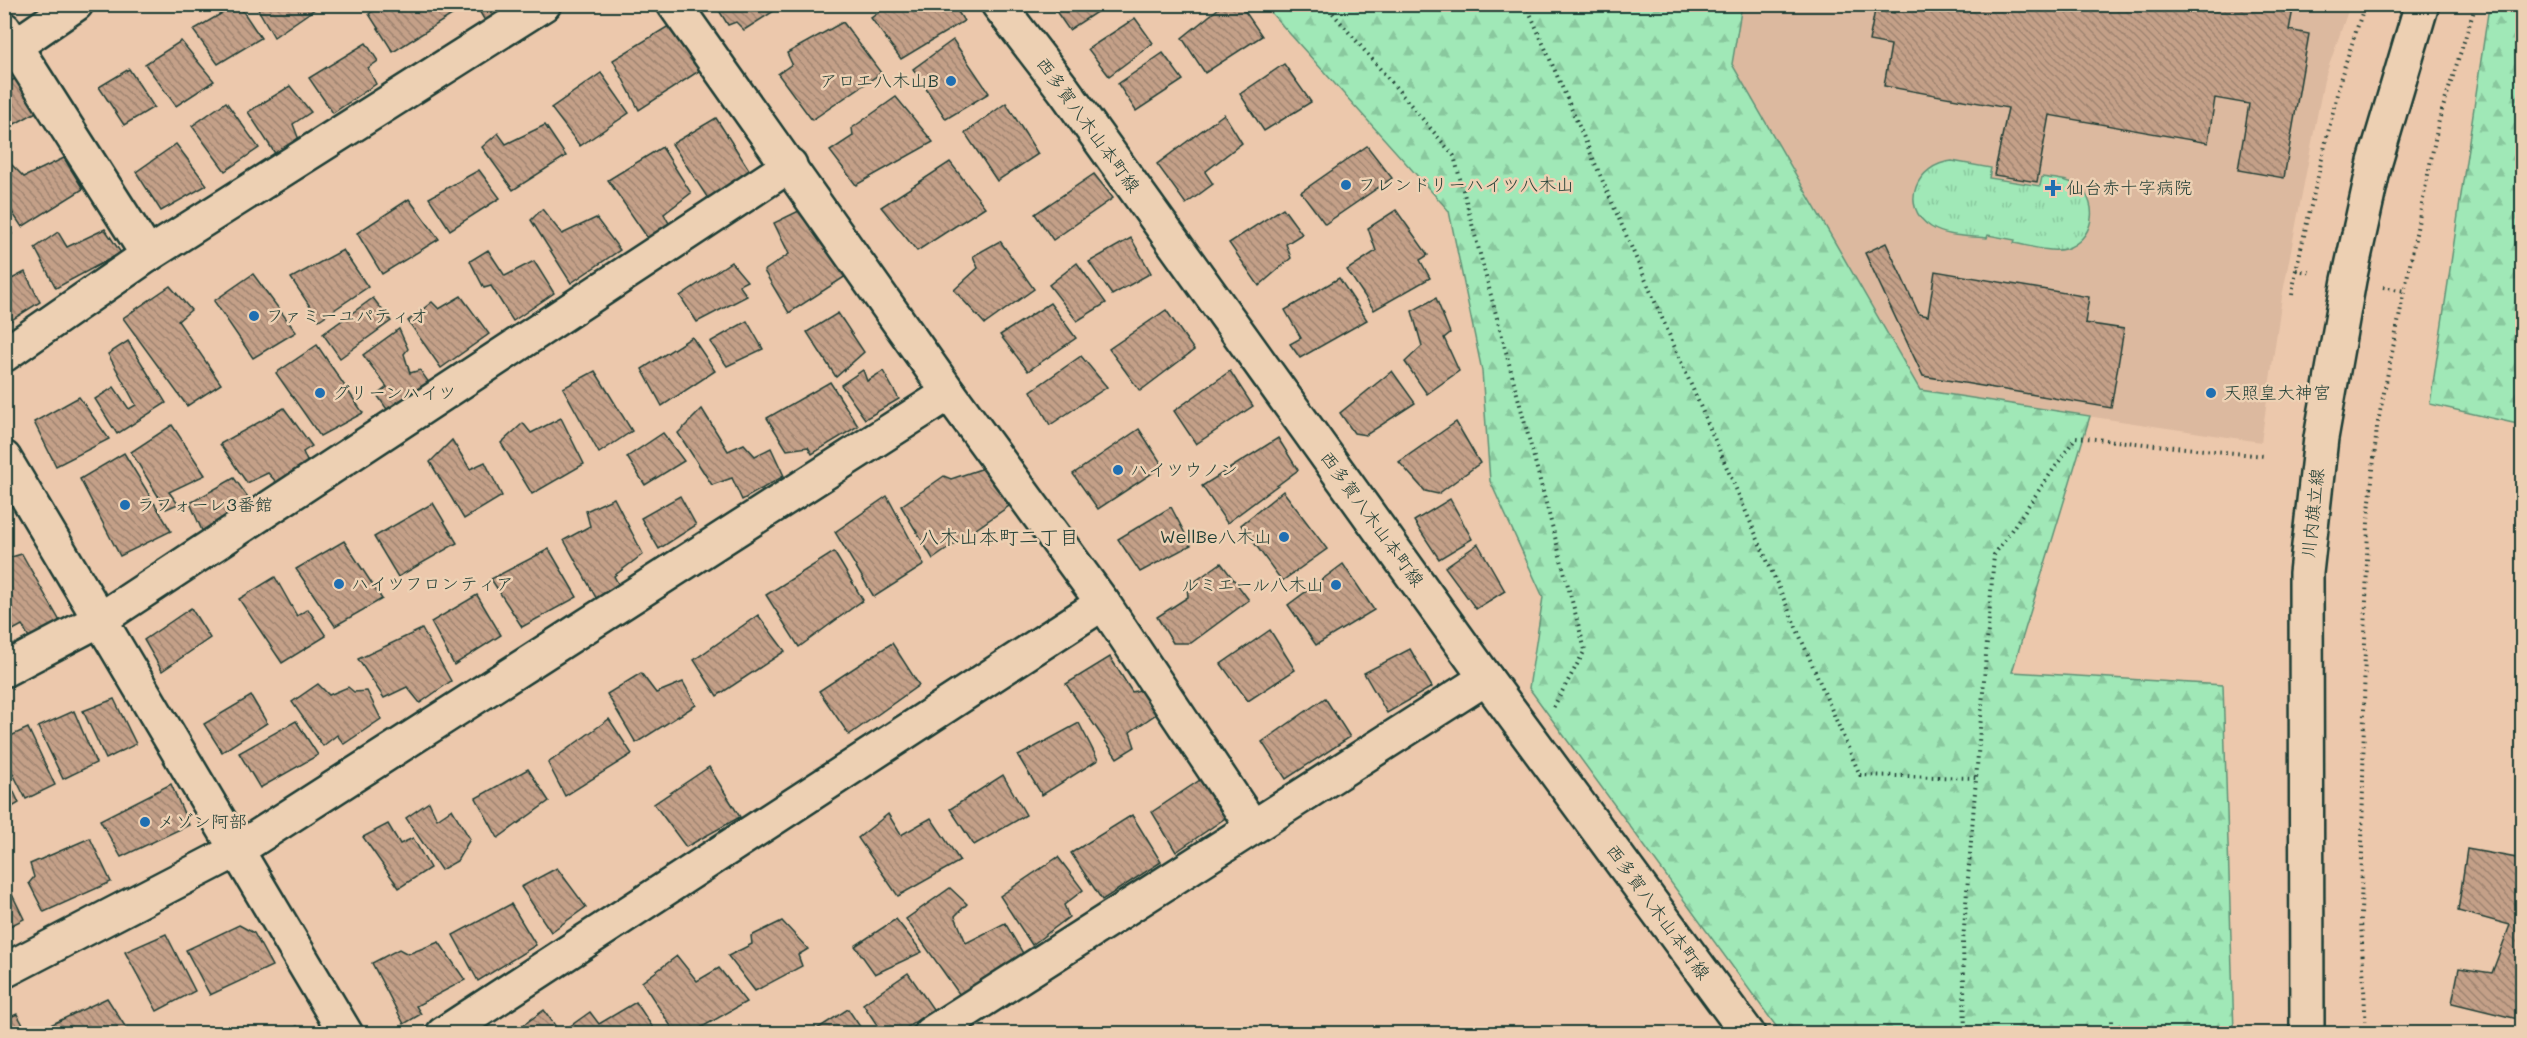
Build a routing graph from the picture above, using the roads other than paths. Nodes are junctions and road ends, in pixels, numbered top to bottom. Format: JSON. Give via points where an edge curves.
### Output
{"nodes":[{"id":1,"x":76,"y":4,"type":"edge"},
{"id":2,"x":544,"y":4,"type":"edge"},
{"id":3,"x":674,"y":4,"type":"edge"},
{"id":4,"x":998,"y":4,"type":"edge"},
{"id":5,"x":2422,"y":4,"type":"edge"},
{"id":6,"x":10,"y":38,"type":"edge"},
{"id":7,"x":790,"y":165,"type":"junction"},
{"id":8,"x":148,"y":255,"type":"junction"},
{"id":9,"x":4,"y":355,"type":"edge"},
{"id":10,"x":949,"y":393,"type":"junction"},
{"id":11,"x":4,"y":458,"type":"edge"},
{"id":12,"x":1103,"y":603,"type":"junction"},
{"id":13,"x":101,"y":619,"type":"junction"},
{"id":14,"x":4,"y":670,"type":"edge"},
{"id":15,"x":1486,"y":678,"type":"junction"},
{"id":16,"x":1252,"y":826,"type":"junction"},
{"id":17,"x":237,"y":850,"type":"junction"},
{"id":18,"x":4,"y":971,"type":"edge"},
{"id":19,"x":346,"y":1034,"type":"edge"},
{"id":20,"x":443,"y":1034,"type":"edge"},
{"id":21,"x":930,"y":1034,"type":"edge"},
{"id":22,"x":1748,"y":1034,"type":"edge"},
{"id":23,"x":2307,"y":1034,"type":"edge"}],
"edges":[{"from":1,"to":6,"type":"street"},
{"from":2,"to":8,"type":"street"},
{"from":3,"to":7,"type":"street"},
{"from":4,"to":15,"type":"street","name":"西多賀八木山本町線","via":[[1071,99]]},
{"from":5,"to":23,"type":"street","name":"川内旗立線","via":[[2375,162],[2319,449],[2306,573]]},
{"from":6,"to":8,"type":"street"},
{"from":7,"to":10,"type":"street"},
{"from":7,"to":13,"type":"street"},
{"from":8,"to":9,"type":"street"},
{"from":10,"to":12,"type":"street"},
{"from":10,"to":17,"type":"street"},
{"from":11,"to":13,"type":"street"},
{"from":12,"to":16,"type":"street"},
{"from":12,"to":20,"type":"street"},
{"from":13,"to":14,"type":"street"},
{"from":13,"to":17,"type":"street"},
{"from":15,"to":16,"type":"street"},
{"from":15,"to":22,"type":"street","name":"西多賀八木山本町線"},
{"from":16,"to":21,"type":"street"},
{"from":17,"to":18,"type":"street"},
{"from":17,"to":19,"type":"street"}]}
